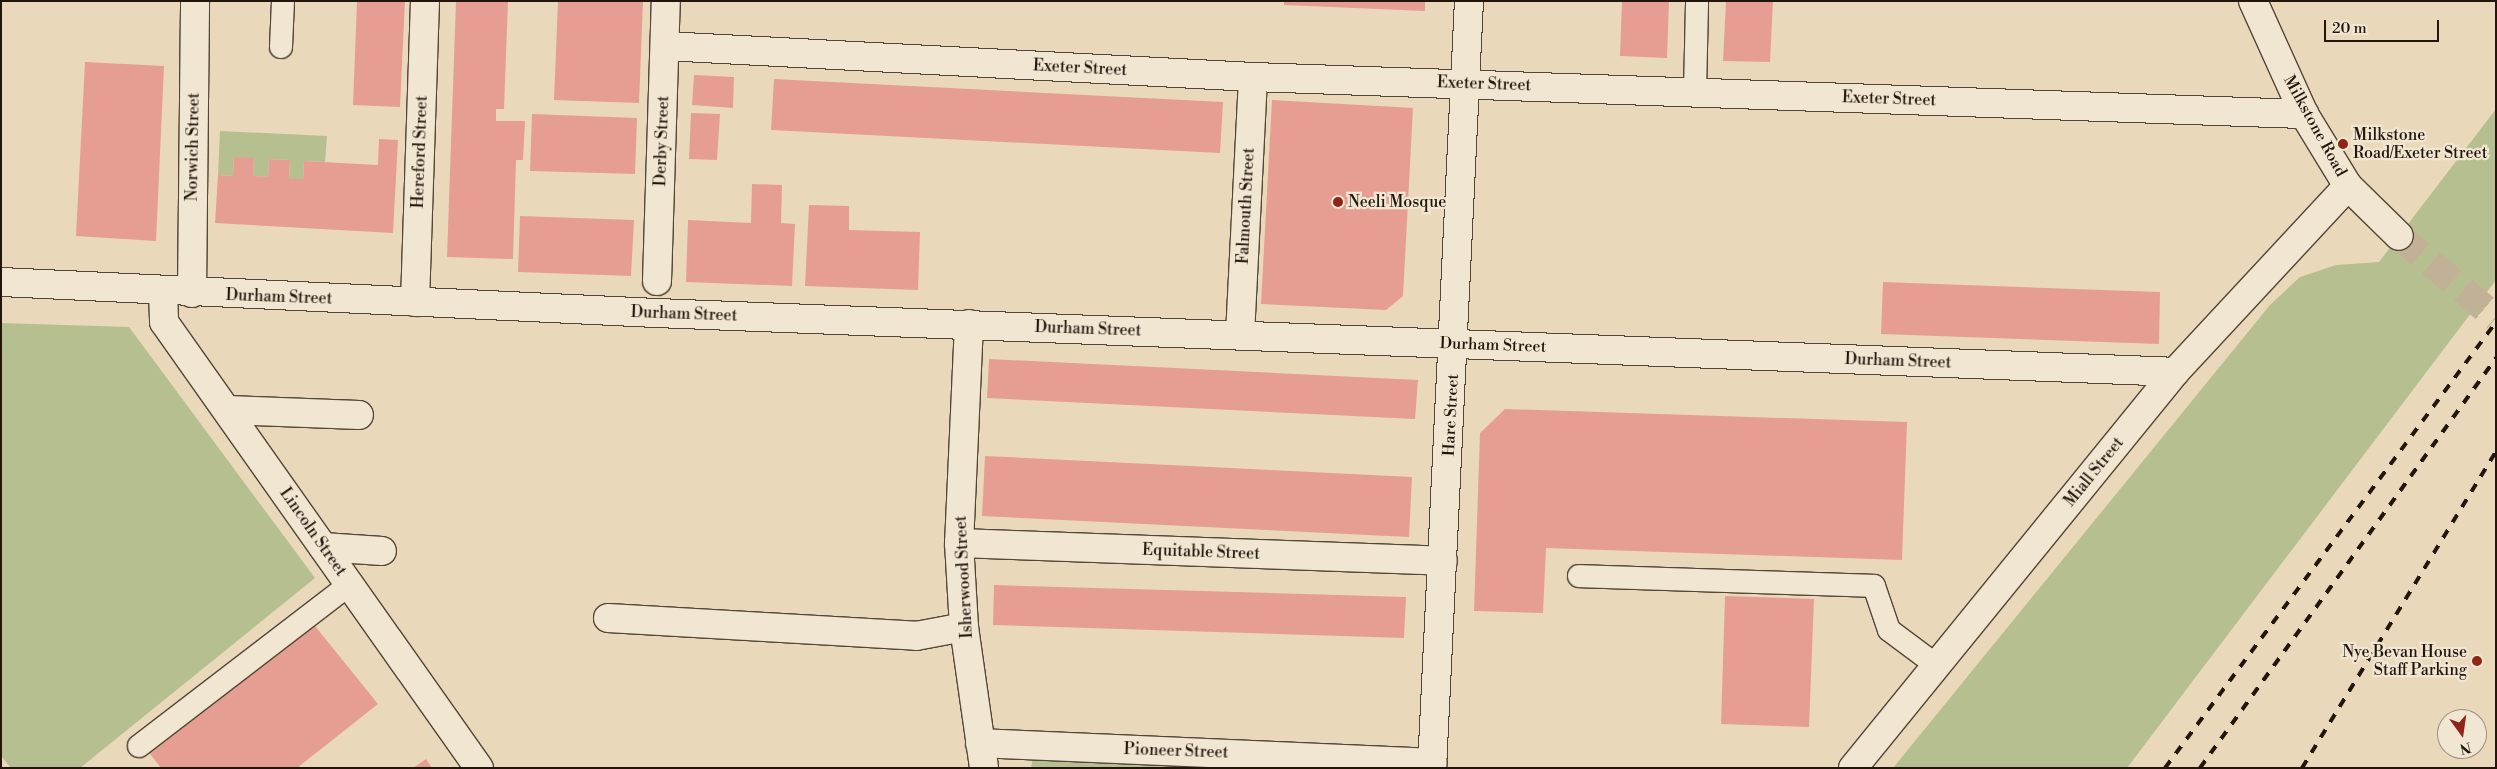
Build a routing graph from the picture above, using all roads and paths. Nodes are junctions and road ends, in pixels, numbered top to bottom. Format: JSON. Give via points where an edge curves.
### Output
{"nodes":[{"id":1,"x":194,"y":1,"type":"edge"},
{"id":2,"x":283,"y":1,"type":"edge"},
{"id":3,"x":425,"y":1,"type":"edge"},
{"id":4,"x":666,"y":1,"type":"edge"},
{"id":5,"x":1469,"y":1,"type":"edge"},
{"id":6,"x":1698,"y":1,"type":"edge"},
{"id":7,"x":2253,"y":1,"type":"edge"},
{"id":8,"x":665,"y":46,"type":"junction"},
{"id":9,"x":281,"y":47,"type":"dead end"},
{"id":10,"x":1253,"y":77,"type":"junction"},
{"id":11,"x":1467,"y":84,"type":"junction"},
{"id":12,"x":1695,"y":92,"type":"junction"},
{"id":13,"x":2304,"y":114,"type":"junction"},
{"id":14,"x":2348,"y":186,"type":"junction"},
{"id":15,"x":2399,"y":236,"type":"tunnel mouth"},
{"id":16,"x":657,"y":281,"type":"dead end"},
{"id":17,"x":1,"y":282,"type":"edge"},
{"id":18,"x":163,"y":291,"type":"junction"},
{"id":19,"x":192,"y":293,"type":"junction"},
{"id":20,"x":415,"y":302,"type":"junction"},
{"id":21,"x":969,"y":324,"type":"junction"},
{"id":22,"x":1240,"y":335,"type":"junction"},
{"id":23,"x":1455,"y":344,"type":"junction"},
{"id":24,"x":2176,"y":372,"type":"junction"},
{"id":25,"x":228,"y":410,"type":"junction"},
{"id":26,"x":359,"y":414,"type":"dead end"},
{"id":27,"x":959,"y":543,"type":"junction"},
{"id":28,"x":323,"y":546,"type":"junction"},
{"id":29,"x":382,"y":551,"type":"dead end"},
{"id":30,"x":1444,"y":561,"type":"junction"},
{"id":31,"x":1579,"y":576,"type":"dead end"},
{"id":32,"x":350,"y":584,"type":"junction"},
{"id":33,"x":608,"y":618,"type":"dead end"},
{"id":34,"x":964,"y":627,"type":"junction"},
{"id":35,"x":1936,"y":665,"type":"junction"},
{"id":36,"x":139,"y":746,"type":"dead end"},
{"id":37,"x":982,"y":756,"type":"edge"},
{"id":38,"x":1432,"y":766,"type":"edge"},
{"id":39,"x":479,"y":768,"type":"edge"},
{"id":40,"x":1853,"y":768,"type":"edge"}],
"edges":[{"from":1,"to":19,"type":"street","name":"Norwich Street"},
{"from":2,"to":9,"type":"lane"},
{"from":3,"to":20,"type":"street","name":"Hereford Street"},
{"from":4,"to":8,"type":"street","name":"Derby Street"},
{"from":5,"to":11,"type":"street","name":"Hare Street"},
{"from":6,"to":12,"type":"lane"},
{"from":7,"to":13,"type":"street","name":"Milkstone Road"},
{"from":8,"to":10,"type":"street","name":"Exeter Street"},
{"from":8,"to":16,"type":"street","name":"Derby Street"},
{"from":10,"to":11,"type":"street","name":"Exeter Street"},
{"from":10,"to":22,"type":"street","name":"Falmouth Street"},
{"from":11,"to":12,"type":"street","name":"Exeter Street"},
{"from":11,"to":23,"type":"street","name":"Hare Street"},
{"from":12,"to":13,"type":"street","name":"Exeter Street"},
{"from":13,"to":14,"type":"street","name":"Milkstone Road"},
{"from":14,"to":15,"type":"street","name":"Milkstone Road"},
{"from":14,"to":24,"type":"street","name":"Miall Street"},
{"from":17,"to":18,"type":"street","name":"Durham Street"},
{"from":18,"to":19,"type":"street","name":"Durham Street"},
{"from":18,"to":25,"type":"street","name":"Lincoln Street","via":[[164,322]]},
{"from":19,"to":20,"type":"street","name":"Durham Street"},
{"from":20,"to":21,"type":"street","name":"Durham Street"},
{"from":21,"to":22,"type":"street","name":"Durham Street"},
{"from":21,"to":27,"type":"street","name":"Isherwood Street"},
{"from":22,"to":23,"type":"street","name":"Durham Street"},
{"from":23,"to":24,"type":"street","name":"Durham Street"},
{"from":23,"to":30,"type":"street","name":"Hare Street"},
{"from":24,"to":35,"type":"street","name":"Miall Street"},
{"from":25,"to":26,"type":"street"},
{"from":25,"to":28,"type":"street","name":"Lincoln Street"},
{"from":27,"to":30,"type":"street","name":"Equitable Street"},
{"from":27,"to":34,"type":"street","name":"Isherwood Street"},
{"from":28,"to":29,"type":"street"},
{"from":28,"to":32,"type":"street","name":"Lincoln Street"},
{"from":30,"to":38,"type":"street","name":"Hare Street"},
{"from":31,"to":35,"type":"lane","via":[[1874,586],[1889,630]]},
{"from":32,"to":36,"type":"lane"},
{"from":32,"to":39,"type":"street","name":"Lincoln Street"},
{"from":33,"to":34,"type":"street","via":[[916,636]]},
{"from":34,"to":37,"type":"street","name":"Isherwood Street"},
{"from":35,"to":40,"type":"street","name":"Miall Street"},
{"from":37,"to":38,"type":"street","name":"Pioneer Street"}]}
